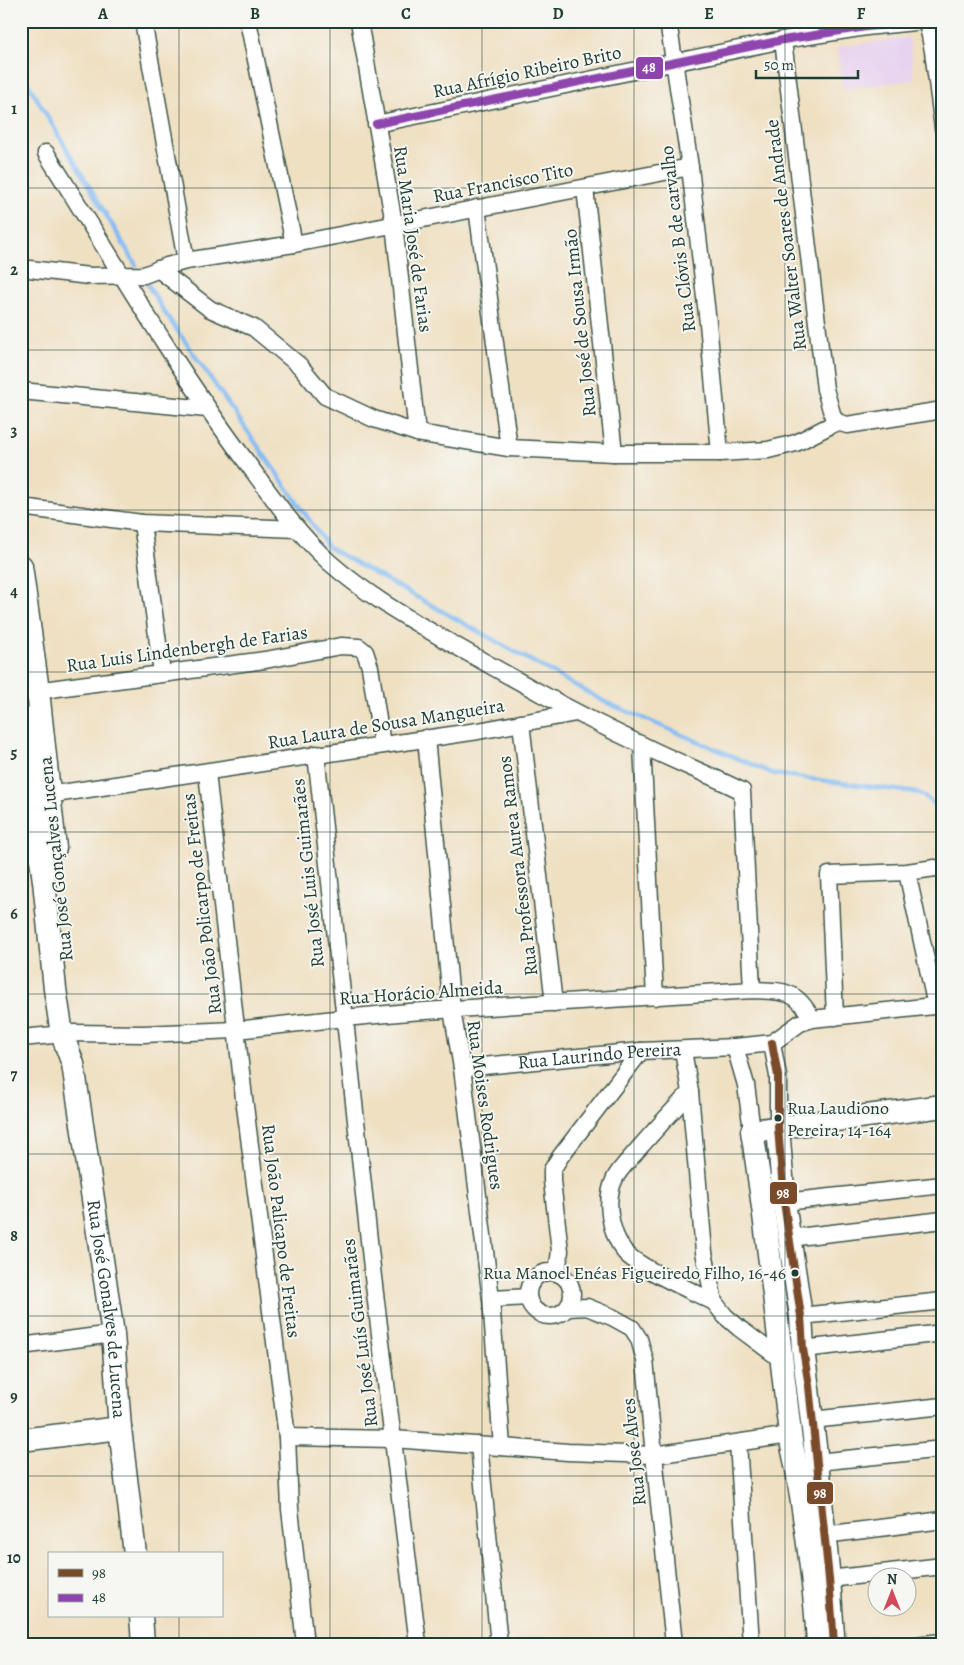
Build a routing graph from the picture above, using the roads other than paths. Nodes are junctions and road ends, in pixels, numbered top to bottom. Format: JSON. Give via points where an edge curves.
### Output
{"nodes":[{"id":1,"x":143,"y":21,"type":"edge"},
{"id":2,"x":248,"y":21,"type":"edge"},
{"id":3,"x":358,"y":21,"type":"edge"},
{"id":4,"x":668,"y":21,"type":"edge"},
{"id":5,"x":925,"y":21,"type":"edge"},
{"id":6,"x":783,"y":40,"type":"junction"},
{"id":7,"x":674,"y":63,"type":"junction"},
{"id":8,"x":941,"y":92,"type":"edge"},
{"id":9,"x":376,"y":124,"type":"junction"},
{"id":10,"x":943,"y":128,"type":"edge"},
{"id":11,"x":46,"y":153,"type":"dead end"},
{"id":12,"x":690,"y":167,"type":"junction"},
{"id":13,"x":585,"y":188,"type":"junction"},
{"id":14,"x":477,"y":208,"type":"junction"},
{"id":15,"x":394,"y":224,"type":"junction"},
{"id":16,"x":294,"y":244,"type":"junction"},
{"id":17,"x":186,"y":261,"type":"junction"},
{"id":18,"x":21,"y":268,"type":"edge"},
{"id":19,"x":158,"y":269,"type":"junction"},
{"id":20,"x":124,"y":276,"type":"junction"},
{"id":21,"x":21,"y":391,"type":"edge"},
{"id":22,"x":207,"y":408,"type":"junction"},
{"id":23,"x":943,"y":410,"type":"edge"},
{"id":24,"x":837,"y":422,"type":"junction"},
{"id":25,"x":417,"y":434,"type":"junction"},
{"id":26,"x":509,"y":448,"type":"junction"},
{"id":27,"x":614,"y":453,"type":"junction"},
{"id":28,"x":720,"y":453,"type":"junction"},
{"id":29,"x":21,"y":507,"type":"edge"},
{"id":30,"x":142,"y":523,"type":"junction"},
{"id":31,"x":297,"y":530,"type":"junction"},
{"id":32,"x":21,"y":566,"type":"edge"},
{"id":33,"x":23,"y":592,"type":"edge"},
{"id":34,"x":162,"y":672,"type":"junction"},
{"id":35,"x":30,"y":692,"type":"edge"},
{"id":36,"x":576,"y":713,"type":"junction"},
{"id":37,"x":21,"y":716,"type":"edge"},
{"id":38,"x":521,"y":723,"type":"junction"},
{"id":39,"x":426,"y":738,"type":"junction"},
{"id":40,"x":382,"y":745,"type":"junction"},
{"id":41,"x":642,"y":746,"type":"junction"},
{"id":42,"x":316,"y":754,"type":"junction"},
{"id":43,"x":206,"y":773,"type":"junction"},
{"id":44,"x":34,"y":798,"type":"edge"},
{"id":45,"x":934,"y":868,"type":"dead end"},
{"id":46,"x":907,"y":872,"type":"junction"},
{"id":47,"x":752,"y":990,"type":"junction"},
{"id":48,"x":655,"y":996,"type":"junction"},
{"id":49,"x":554,"y":1003,"type":"junction"},
{"id":50,"x":939,"y":1005,"type":"edge"},
{"id":51,"x":452,"y":1010,"type":"junction"},
{"id":52,"x":835,"y":1017,"type":"junction"},
{"id":53,"x":344,"y":1018,"type":"junction"},
{"id":54,"x":812,"y":1019,"type":"junction"},
{"id":55,"x":236,"y":1030,"type":"junction"},
{"id":56,"x":69,"y":1034,"type":"junction"},
{"id":57,"x":21,"y":1038,"type":"edge"},
{"id":58,"x":772,"y":1043,"type":"junction"},
{"id":59,"x":735,"y":1047,"type":"junction"},
{"id":60,"x":683,"y":1050,"type":"junction"},
{"id":61,"x":641,"y":1051,"type":"junction"},
{"id":62,"x":462,"y":1068,"type":"junction"},
{"id":63,"x":690,"y":1092,"type":"junction"},
{"id":64,"x":943,"y":1106,"type":"edge"},
{"id":65,"x":778,"y":1127,"type":"junction"},
{"id":66,"x":752,"y":1131,"type":"junction"},
{"id":67,"x":943,"y":1185,"type":"edge"},
{"id":68,"x":784,"y":1202,"type":"junction"},
{"id":69,"x":943,"y":1220,"type":"edge"},
{"id":70,"x":789,"y":1238,"type":"junction"},
{"id":71,"x":557,"y":1272,"type":"junction"},
{"id":72,"x":528,"y":1296,"type":"junction"},
{"id":73,"x":490,"y":1299,"type":"junction"},
{"id":74,"x":714,"y":1302,"type":"junction"},
{"id":75,"x":943,"y":1302,"type":"edge"},
{"id":76,"x":568,"y":1308,"type":"junction"},
{"id":77,"x":801,"y":1316,"type":"junction"},
{"id":78,"x":943,"y":1333,"type":"edge"},
{"id":79,"x":113,"y":1334,"type":"junction"},
{"id":80,"x":21,"y":1346,"type":"edge"},
{"id":81,"x":803,"y":1349,"type":"junction"},
{"id":82,"x":782,"y":1360,"type":"junction"},
{"id":83,"x":943,"y":1406,"type":"edge"},
{"id":84,"x":812,"y":1420,"type":"junction"},
{"id":85,"x":120,"y":1428,"type":"junction"},
{"id":86,"x":790,"y":1435,"type":"junction"},
{"id":87,"x":287,"y":1437,"type":"junction"},
{"id":88,"x":393,"y":1439,"type":"junction"},
{"id":89,"x":21,"y":1440,"type":"edge"},
{"id":90,"x":738,"y":1443,"type":"junction"},
{"id":91,"x":479,"y":1445,"type":"junction"},
{"id":92,"x":502,"y":1447,"type":"junction"},
{"id":93,"x":943,"y":1449,"type":"edge"},
{"id":94,"x":654,"y":1455,"type":"junction"},
{"id":95,"x":817,"y":1462,"type":"junction"},
{"id":96,"x":943,"y":1520,"type":"edge"},
{"id":97,"x":824,"y":1535,"type":"junction"},
{"id":98,"x":135,"y":1552,"type":"edge"},
{"id":99,"x":943,"y":1566,"type":"edge"},
{"id":100,"x":829,"y":1579,"type":"junction"},
{"id":101,"x":141,"y":1618,"type":"edge"},
{"id":102,"x":943,"y":1642,"type":"edge"},
{"id":103,"x":143,"y":1644,"type":"edge"},
{"id":104,"x":305,"y":1644,"type":"edge"},
{"id":105,"x":418,"y":1644,"type":"edge"},
{"id":106,"x":499,"y":1644,"type":"edge"},
{"id":107,"x":674,"y":1644,"type":"edge"},
{"id":108,"x":751,"y":1644,"type":"edge"},
{"id":109,"x":818,"y":1644,"type":"edge"},
{"id":110,"x":834,"y":1644,"type":"edge"},
{"id":111,"x":923,"y":1644,"type":"edge"}],
"edges":[{"from":1,"to":17,"type":"street"},
{"from":2,"to":16,"type":"street"},
{"from":3,"to":9,"type":"street","name":"Rua Maria José de Farias"},
{"from":4,"to":7,"type":"street","name":"Rua Clóvis B de carvalho"},
{"from":5,"to":6,"type":"street","name":"Rua Afrígio Ribeiro Brito"},
{"from":5,"to":8,"type":"street"},
{"from":6,"to":7,"type":"street","name":"Rua Afrígio Ribeiro Brito"},
{"from":6,"to":24,"type":"street","name":"Rua Walter Soares de Andrade","via":[[825,389]]},
{"from":7,"to":9,"type":"street","name":"Rua Afrígio Ribeiro Brito"},
{"from":7,"to":12,"type":"street","name":"Rua Clóvis B de carvalho"},
{"from":8,"to":10,"type":"street"},
{"from":9,"to":15,"type":"street","name":"Rua Maria José de Farias"},
{"from":11,"to":20,"type":"street"},
{"from":12,"to":13,"type":"street","name":"Rua Francisco Tito"},
{"from":12,"to":28,"type":"street","name":"Rua Clóvis B de carvalho"},
{"from":13,"to":14,"type":"street","name":"Rua Francisco Tito"},
{"from":13,"to":27,"type":"street","name":"Rua José de Sousa Irmão"},
{"from":14,"to":15,"type":"street","name":"Rua Francisco Tito"},
{"from":14,"to":26,"type":"street"},
{"from":15,"to":16,"type":"street","name":"Rua Francisco Tito"},
{"from":15,"to":25,"type":"street","name":"Rua Maria José de Farias"},
{"from":16,"to":17,"type":"street","name":"Rua Francisco Tito"},
{"from":17,"to":19,"type":"street","name":"Rua Francisco Tito"},
{"from":18,"to":20,"type":"street","name":"Rua Francisco Tito","via":[[89,276]]},
{"from":19,"to":20,"type":"street","name":"Rua Francisco Tito","via":[[144,275]]},
{"from":19,"to":25,"type":"street","via":[[210,309],[254,328],[300,366],[325,396],[374,419]]},
{"from":20,"to":22,"type":"street"},
{"from":21,"to":22,"type":"street"},
{"from":22,"to":31,"type":"street"},
{"from":23,"to":24,"type":"street","via":[[847,425]]},
{"from":24,"to":28,"type":"street","via":[[796,442],[768,450]]},
{"from":25,"to":26,"type":"street"},
{"from":26,"to":27,"type":"street"},
{"from":27,"to":28,"type":"street"},
{"from":29,"to":30,"type":"street"},
{"from":30,"to":31,"type":"street"},
{"from":30,"to":34,"type":"street"},
{"from":31,"to":36,"type":"street","via":[[368,593]]},
{"from":32,"to":33,"type":"street","name":"Rua José Gonçalves Lucena"},
{"from":33,"to":35,"type":"street","name":"Rua José Gonçalves Lucena"},
{"from":34,"to":35,"type":"street","name":"Rua Luis Lindenbergh de Farias"},
{"from":34,"to":40,"type":"street","name":"Rua Luis Lindenbergh de Farias","via":[[265,660],[341,646],[359,647],[365,652],[370,667]]},
{"from":35,"to":44,"type":"street","name":"Rua José Gonçalves Lucena"},
{"from":36,"to":38,"type":"street","name":"Rua Laura de Sousa Mangueira"},
{"from":36,"to":41,"type":"street"},
{"from":37,"to":44,"type":"street","name":"Rua José Gonçalves Lucena"},
{"from":38,"to":39,"type":"street","name":"Rua Laura de Sousa Mangueira"},
{"from":38,"to":49,"type":"street","name":"Rua Professora Aurea Ramos"},
{"from":39,"to":40,"type":"street","name":"Rua Laura de Sousa Mangueira"},
{"from":39,"to":51,"type":"street","name":"Rua Moises Rodrigues"},
{"from":40,"to":42,"type":"street","name":"Rua Laura de Sousa Mangueira"},
{"from":41,"to":47,"type":"street","via":[[742,791]]},
{"from":41,"to":48,"type":"street"},
{"from":42,"to":43,"type":"street","name":"Rua Laura de Sousa Mangueira"},
{"from":42,"to":53,"type":"street","name":"Rua José Luis Guimarães"},
{"from":43,"to":44,"type":"street","name":"Rua Laura de Sousa Mangueira"},
{"from":43,"to":55,"type":"street","name":"Rua João Policarpo de Freitas"},
{"from":44,"to":56,"type":"street","name":"Rua José Gonçalves Lucena","via":[[55,989]]},
{"from":45,"to":46,"type":"street"},
{"from":46,"to":50,"type":"street"},
{"from":46,"to":52,"type":"street","via":[[829,875]]},
{"from":47,"to":48,"type":"street","name":"Rua Horácio Almeida"},
{"from":47,"to":54,"type":"street","name":"Rua Horácio Almeida","via":[[791,994],[804,1005]]},
{"from":48,"to":49,"type":"street","name":"Rua Horácio Almeida"},
{"from":49,"to":51,"type":"street","name":"Rua Horácio Almeida"},
{"from":50,"to":52,"type":"street"},
{"from":51,"to":53,"type":"street","name":"Rua Horácio Almeida"},
{"from":51,"to":62,"type":"street","name":"Rua Moises Rodrigues"},
{"from":52,"to":54,"type":"street"},
{"from":53,"to":55,"type":"street","name":"Rua Horácio Almeida"},
{"from":53,"to":88,"type":"street","name":"Rua José Luís Guimarães"},
{"from":54,"to":58,"type":"street","via":[[800,1023]]},
{"from":55,"to":56,"type":"street","name":"Rua Horácio Almeida"},
{"from":55,"to":87,"type":"street","name":"Rua João Palicapo de Freitas"},
{"from":56,"to":57,"type":"street","name":"Rua Horácio Almeida"},
{"from":56,"to":79,"type":"street","name":"Rua José Gonalves de Lucena"},
{"from":58,"to":59,"type":"street","name":"Rua Laurindo Pereira"},
{"from":58,"to":65,"type":"street","via":[[778,1076]]},
{"from":59,"to":60,"type":"street","name":"Rua Laurindo Pereira"},
{"from":59,"to":66,"type":"street","via":[[746,1085]]},
{"from":60,"to":61,"type":"street","name":"Rua Laurindo Pereira"},
{"from":60,"to":63,"type":"street"},
{"from":61,"to":62,"type":"street","name":"Rua Laurindo Pereira"},
{"from":61,"to":71,"type":"street","via":[[552,1170],[560,1252]]},
{"from":62,"to":73,"type":"street","name":"Rua Moises Rodrigues"},
{"from":63,"to":74,"type":"street","via":[[704,1252]]},
{"from":63,"to":74,"type":"street","via":[[615,1178],[608,1208],[625,1252],[639,1263]]},
{"from":64,"to":65,"type":"street"},
{"from":65,"to":66,"type":"street"},
{"from":65,"to":68,"type":"street"},
{"from":66,"to":82,"type":"street"},
{"from":67,"to":68,"type":"street"},
{"from":68,"to":70,"type":"street"},
{"from":69,"to":70,"type":"street"},
{"from":70,"to":77,"type":"street"},
{"from":71,"to":72,"type":"street","via":[[540,1274],[528,1288]]},
{"from":71,"to":76,"type":"street","via":[[565,1276],[573,1292]]},
{"from":72,"to":73,"type":"street"},
{"from":72,"to":76,"type":"street","via":[[530,1305],[544,1316],[562,1314]]},
{"from":73,"to":92,"type":"street","name":"Rua Moises Rodrigues"},
{"from":74,"to":82,"type":"street","via":[[739,1328]]},
{"from":75,"to":77,"type":"street"},
{"from":76,"to":94,"type":"street","name":"Rua José Alves","via":[[593,1309],[625,1323],[638,1335],[645,1360]]},
{"from":77,"to":81,"type":"street"},
{"from":78,"to":81,"type":"street"},
{"from":79,"to":80,"type":"street"},
{"from":79,"to":85,"type":"street","name":"Rua José Gonalves de Lucena"},
{"from":81,"to":84,"type":"street"},
{"from":82,"to":86,"type":"street"},
{"from":83,"to":84,"type":"street"},
{"from":84,"to":95,"type":"street"},
{"from":85,"to":89,"type":"street"},
{"from":85,"to":98,"type":"street","name":"Rua José Gonalves de Lucena"},
{"from":86,"to":90,"type":"street"},
{"from":86,"to":109,"type":"street","via":[[809,1552]]},
{"from":87,"to":88,"type":"street"},
{"from":87,"to":104,"type":"street","name":"Rua João Palicapo de Freitas","via":[[290,1509]]},
{"from":88,"to":91,"type":"street"},
{"from":88,"to":105,"type":"street","name":"Rua José Luís Guimarães"},
{"from":90,"to":94,"type":"street"},
{"from":90,"to":108,"type":"street"},
{"from":91,"to":92,"type":"street"},
{"from":91,"to":106,"type":"street"},
{"from":92,"to":94,"type":"street"},
{"from":93,"to":95,"type":"street"},
{"from":94,"to":107,"type":"street","name":"Rua José Alves"},
{"from":95,"to":97,"type":"street"},
{"from":96,"to":97,"type":"street"},
{"from":97,"to":100,"type":"street"},
{"from":99,"to":100,"type":"street"},
{"from":100,"to":110,"type":"street"},
{"from":101,"to":103,"type":"street"},
{"from":102,"to":111,"type":"street"}]}
